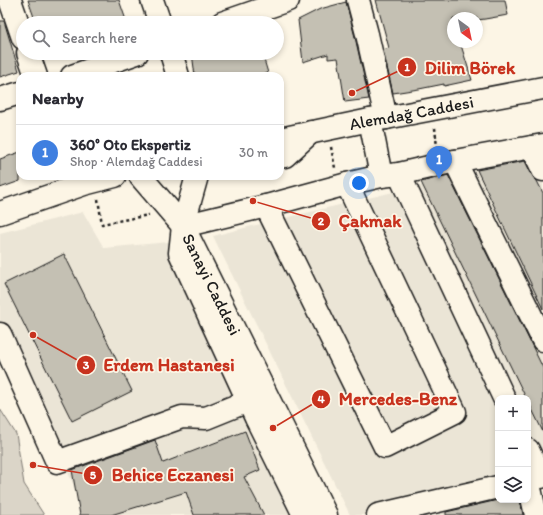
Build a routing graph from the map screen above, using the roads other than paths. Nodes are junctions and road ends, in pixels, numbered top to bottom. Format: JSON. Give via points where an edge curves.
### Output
{"nodes":[{"id":1,"x":10,"y":0,"type":"edge"},
{"id":2,"x":152,"y":0,"type":"edge"},
{"id":3,"x":358,"y":0,"type":"edge"},
{"id":4,"x":278,"y":2,"type":"edge"},
{"id":5,"x":158,"y":16,"type":"edge"},
{"id":6,"x":241,"y":16,"type":"edge"},
{"id":7,"x":16,"y":18,"type":"edge"},
{"id":8,"x":30,"y":60,"type":"edge"},
{"id":9,"x":117,"y":60,"type":"edge"},
{"id":10,"x":172,"y":60,"type":"edge"},
{"id":11,"x":35,"y":72,"type":"edge"},
{"id":12,"x":83,"y":72,"type":"edge"},
{"id":13,"x":177,"y":72,"type":"edge"},
{"id":14,"x":543,"y":88,"type":"edge"},
{"id":15,"x":16,"y":94,"type":"edge"},
{"id":16,"x":0,"y":99,"type":"edge"},
{"id":17,"x":378,"y":119,"type":"junction"},
{"id":18,"x":320,"y":131,"type":"junction"},
{"id":19,"x":284,"y":137,"type":"edge"},
{"id":20,"x":537,"y":146,"type":"edge"},
{"id":21,"x":284,"y":156,"type":"edge"},
{"id":22,"x":446,"y":157,"type":"junction"},
{"id":23,"x":543,"y":170,"type":"edge"},
{"id":24,"x":390,"y":175,"type":"junction"},
{"id":25,"x":99,"y":180,"type":"edge"},
{"id":26,"x":143,"y":180,"type":"edge"},
{"id":27,"x":196,"y":180,"type":"edge"},
{"id":28,"x":342,"y":180,"type":"junction"},
{"id":29,"x":266,"y":206,"type":"junction"},
{"id":30,"x":0,"y":213,"type":"edge"},
{"id":31,"x":183,"y":226,"type":"junction"},
{"id":32,"x":0,"y":334,"type":"edge"},
{"id":33,"x":543,"y":340,"type":"edge"},
{"id":34,"x":502,"y":395,"type":"edge"},
{"id":35,"x":248,"y":401,"type":"junction"},
{"id":36,"x":531,"y":462,"type":"edge"},
{"id":37,"x":535,"y":479,"type":"edge"},
{"id":38,"x":495,"y":488,"type":"edge"},
{"id":39,"x":304,"y":515,"type":"edge"},
{"id":40,"x":326,"y":515,"type":"edge"},
{"id":41,"x":378,"y":515,"type":"edge"},
{"id":42,"x":536,"y":515,"type":"edge"}],
"edges":[{"from":1,"to":7,"type":"street"},
{"from":2,"to":5,"type":"street"},
{"from":3,"to":17,"type":"street","via":[[367,34]]},
{"from":4,"to":6,"type":"street"},
{"from":8,"to":11,"type":"street"},
{"from":9,"to":12,"type":"street"},
{"from":10,"to":13,"type":"street"},
{"from":14,"to":17,"type":"street","name":"Alemdağ Caddesi"},
{"from":15,"to":16,"type":"street"},
{"from":17,"to":18,"type":"street","name":"Alemdağ Caddesi"},
{"from":17,"to":24,"type":"street"},
{"from":18,"to":19,"type":"street","name":"Alemdağ Caddesi"},
{"from":18,"to":21,"type":"street"},
{"from":20,"to":22,"type":"street"},
{"from":20,"to":23,"type":"street"},
{"from":22,"to":24,"type":"street"},
{"from":22,"to":33,"type":"street"},
{"from":24,"to":28,"type":"street"},
{"from":24,"to":34,"type":"street"},
{"from":25,"to":30,"type":"street"},
{"from":26,"to":31,"type":"street","name":"Sanayi Caddesi"},
{"from":27,"to":31,"type":"street","name":"Sanayi Caddesi"},
{"from":28,"to":29,"type":"street"},
{"from":28,"to":29,"type":"street","via":[[455,412],[385,447]]},
{"from":29,"to":31,"type":"street"},
{"from":31,"to":35,"type":"street","name":"Sanayi Caddesi","via":[[180,253]]},
{"from":31,"to":40,"type":"street","name":"Sanayi Caddesi"},
{"from":32,"to":35,"type":"street","via":[[57,462],[182,417],[206,418]]},
{"from":35,"to":39,"type":"street","name":"Sanayi Caddesi"},
{"from":36,"to":37,"type":"street"},
{"from":37,"to":42,"type":"street"},
{"from":38,"to":41,"type":"street"}]}
